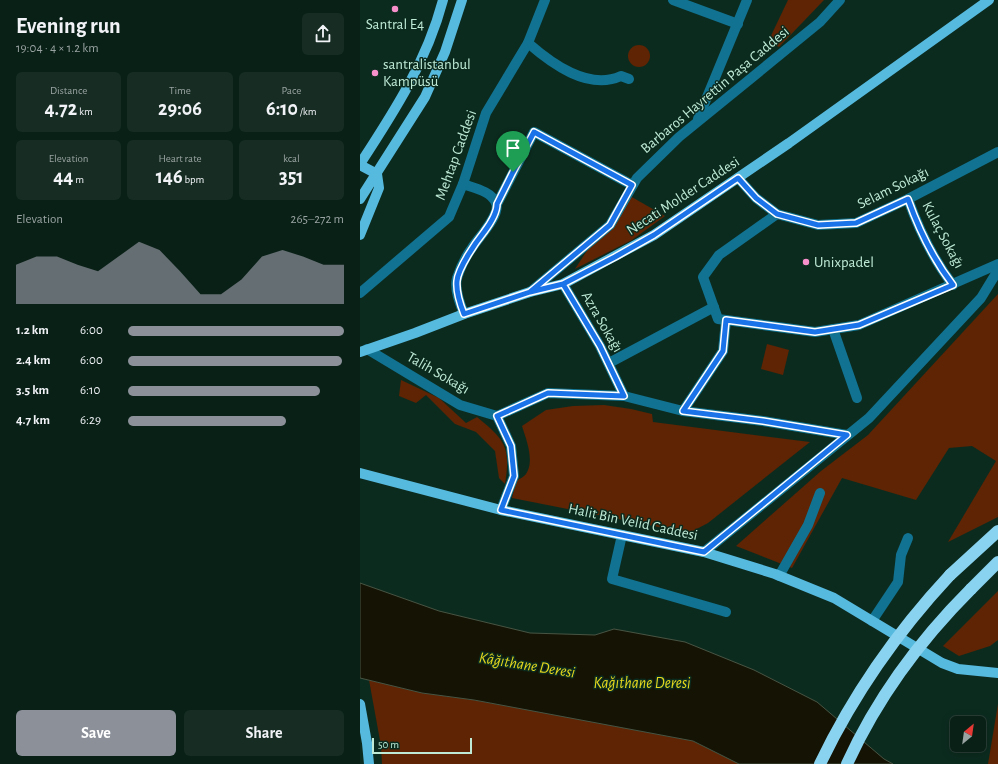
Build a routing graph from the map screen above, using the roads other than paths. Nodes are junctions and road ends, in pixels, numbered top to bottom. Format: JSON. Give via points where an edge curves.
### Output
{"nodes":[{"id":1,"x":443,"y":0,"type":"edge"},
{"id":2,"x":462,"y":0,"type":"edge"},
{"id":3,"x":545,"y":0,"type":"edge"},
{"id":4,"x":673,"y":0,"type":"edge"},
{"id":5,"x":747,"y":0,"type":"edge"},
{"id":6,"x":840,"y":0,"type":"edge"},
{"id":7,"x":989,"y":0,"type":"edge"},
{"id":8,"x":738,"y":24,"type":"junction"},
{"id":9,"x":528,"y":43,"type":"junction"},
{"id":10,"x":628,"y":79,"type":"dead end"},
{"id":11,"x":698,"y":121,"type":"junction"},
{"id":12,"x":998,"y":152,"type":"edge"},
{"id":13,"x":360,"y":165,"type":"edge"},
{"id":14,"x":377,"y":174,"type":"junction"},
{"id":15,"x":738,"y":178,"type":"junction"},
{"id":16,"x":462,"y":184,"type":"junction"},
{"id":17,"x":632,"y":185,"type":"junction"},
{"id":18,"x":360,"y":199,"type":"edge"},
{"id":19,"x":908,"y":199,"type":"junction"},
{"id":20,"x":497,"y":204,"type":"junction"},
{"id":21,"x":777,"y":214,"type":"junction"},
{"id":22,"x":360,"y":235,"type":"edge"},
{"id":23,"x":998,"y":264,"type":"edge"},
{"id":24,"x":998,"y":270,"type":"edge"},
{"id":25,"x":563,"y":284,"type":"junction"},
{"id":26,"x":953,"y":285,"type":"junction"},
{"id":27,"x":530,"y":292,"type":"junction"},
{"id":28,"x":360,"y":293,"type":"edge"},
{"id":29,"x":714,"y":307,"type":"junction"},
{"id":30,"x":464,"y":314,"type":"junction"},
{"id":31,"x":726,"y":320,"type":"junction"},
{"id":32,"x":833,"y":329,"type":"junction"},
{"id":33,"x":364,"y":351,"type":"edge"},
{"id":34,"x":609,"y":364,"type":"junction"},
{"id":35,"x":624,"y":396,"type":"junction"},
{"id":36,"x":857,"y":398,"type":"dead end"},
{"id":37,"x":683,"y":411,"type":"junction"},
{"id":38,"x":497,"y":416,"type":"junction"},
{"id":39,"x":847,"y":435,"type":"junction"},
{"id":40,"x":360,"y":473,"type":"edge"},
{"id":41,"x":820,"y":493,"type":"dead end"},
{"id":42,"x":501,"y":510,"type":"junction"},
{"id":43,"x":998,"y":531,"type":"edge"},
{"id":44,"x":622,"y":535,"type":"junction"},
{"id":45,"x":908,"y":538,"type":"dead end"},
{"id":46,"x":704,"y":552,"type":"junction"},
{"id":47,"x":998,"y":562,"type":"edge"},
{"id":48,"x":779,"y":576,"type":"junction"},
{"id":49,"x":726,"y":612,"type":"dead end"},
{"id":50,"x":872,"y":621,"type":"junction"},
{"id":51,"x":998,"y":673,"type":"edge"},
{"id":52,"x":360,"y":704,"type":"edge"},
{"id":53,"x":369,"y":764,"type":"edge"},
{"id":54,"x":820,"y":764,"type":"edge"},
{"id":55,"x":847,"y":764,"type":"edge"}],
"edges":[{"from":1,"to":13,"type":"main road","via":[[431,37],[408,89]]},
{"from":2,"to":14,"type":"main road","via":[[445,52],[425,97]]},
{"from":3,"to":9,"type":"street","name":"Mehtap Caddesi"},
{"from":4,"to":8,"type":"street"},
{"from":5,"to":8,"type":"street"},
{"from":6,"to":11,"type":"street","name":"Barbaros Hayrettin Paşa Caddesi","via":[[820,22]]},
{"from":7,"to":15,"type":"main road","name":"Necati Molder Caddesi"},
{"from":8,"to":11,"type":"street"},
{"from":9,"to":10,"type":"street","via":[[557,66],[589,79],[614,79],[621,76]]},
{"from":9,"to":16,"type":"street","name":"Mehtap Caddesi","via":[[486,113]]},
{"from":11,"to":17,"type":"street","name":"Barbaros Hayrettin Paşa Caddesi","via":[[636,178]]},
{"from":12,"to":19,"type":"street","name":"Selam Sokağı"},
{"from":13,"to":14,"type":"main road"},
{"from":14,"to":18,"type":"main road"},
{"from":14,"to":22,"type":"main road","via":[[379,188]]},
{"from":15,"to":21,"type":"street","name":"Selam Sokağı","via":[[756,198]]},
{"from":15,"to":25,"type":"main road","name":"Necati Molder Caddesi","via":[[654,235]]},
{"from":16,"to":20,"type":"street","via":[[487,193]]},
{"from":16,"to":28,"type":"street","name":"Mehtap Caddesi","via":[[449,217]]},
{"from":17,"to":20,"type":"street","via":[[534,132]]},
{"from":17,"to":27,"type":"street","name":"Barbaros Hayrettin Paşa Caddesi","via":[[610,225]]},
{"from":19,"to":21,"type":"street","name":"Selam Sokağı","via":[[856,223],[818,225]]},
{"from":19,"to":26,"type":"street","name":"Kulaç Sokağı","via":[[930,249]]},
{"from":20,"to":30,"type":"street","via":[[497,210],[489,226],[471,249],[457,279]]},
{"from":21,"to":29,"type":"street","via":[[719,255],[704,277]]},
{"from":23,"to":26,"type":"street"},
{"from":24,"to":39,"type":"street","via":[[981,298],[869,418]]},
{"from":25,"to":27,"type":"main road","name":"Necati Molder Caddesi"},
{"from":25,"to":34,"type":"street","name":"Azra Sokağı"},
{"from":26,"to":32,"type":"street","via":[[859,325]]},
{"from":27,"to":30,"type":"main road","name":"Necati Molder Caddesi"},
{"from":29,"to":31,"type":"street","via":[[718,319]]},
{"from":29,"to":34,"type":"street"},
{"from":30,"to":33,"type":"main road","name":"Necati Molder Caddesi"},
{"from":31,"to":32,"type":"street","via":[[815,332]]},
{"from":31,"to":37,"type":"street","via":[[723,351]]},
{"from":32,"to":36,"type":"street"},
{"from":33,"to":38,"type":"street","name":"Talih Sokağı","via":[[460,405]]},
{"from":34,"to":35,"type":"street","name":"Azra Sokağı"},
{"from":35,"to":37,"type":"street"},
{"from":35,"to":38,"type":"street","via":[[548,393]]},
{"from":37,"to":39,"type":"street"},
{"from":38,"to":42,"type":"street","via":[[511,446],[514,476]]},
{"from":39,"to":46,"type":"street"},
{"from":40,"to":42,"type":"main road","name":"Halit Bin Velid Caddesi"},
{"from":41,"to":48,"type":"street","via":[[808,525]]},
{"from":42,"to":44,"type":"main road","name":"Halit Bin Velid Caddesi"},
{"from":43,"to":54,"type":"highway","bridge":true,"via":[[950,575],[912,617],[882,656],[850,706]]},
{"from":44,"to":46,"type":"main road","name":"Halit Bin Velid Caddesi"},
{"from":44,"to":49,"type":"street","via":[[612,579]]},
{"from":45,"to":50,"type":"street","via":[[901,555],[898,582]]},
{"from":46,"to":48,"type":"main road","name":"Halit Bin Velid Caddesi"},
{"from":47,"to":55,"type":"highway","bridge":true,"via":[[926,638],[870,720]]},
{"from":48,"to":50,"type":"main road","name":"Halit Bin Velid Caddesi","via":[[834,598]]},
{"from":50,"to":51,"type":"main road","name":"Halit Bin Velid Caddesi","via":[[942,663],[958,669]]},
{"from":52,"to":53,"type":"main road"}]}
